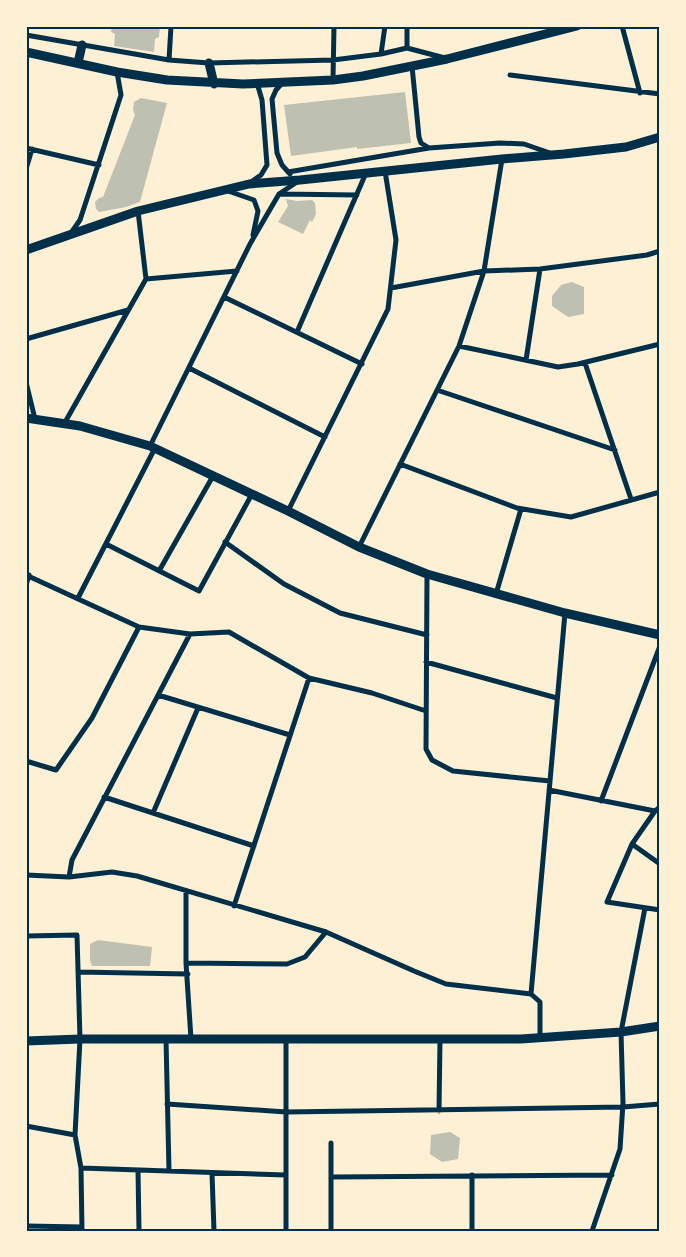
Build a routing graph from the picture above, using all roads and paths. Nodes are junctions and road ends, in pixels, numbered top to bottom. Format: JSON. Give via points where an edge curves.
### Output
{"nodes":[{"id":1,"x":171,"y":26,"type":"edge"},
{"id":2,"x":334,"y":26,"type":"edge"},
{"id":3,"x":385,"y":26,"type":"edge"},
{"id":4,"x":407,"y":26,"type":"edge"},
{"id":5,"x":577,"y":26,"type":"edge"},
{"id":6,"x":622,"y":26,"type":"edge"},
{"id":7,"x":26,"y":35,"type":"edge"},
{"id":8,"x":82,"y":45,"type":"junction"},
{"id":9,"x":406,"y":48,"type":"junction"},
{"id":10,"x":26,"y":52,"type":"edge"},
{"id":11,"x":381,"y":54,"type":"junction"},
{"id":12,"x":448,"y":59,"type":"junction"},
{"id":13,"x":169,"y":60,"type":"junction"},
{"id":14,"x":333,"y":60,"type":"junction"},
{"id":15,"x":78,"y":63,"type":"junction"},
{"id":16,"x":209,"y":63,"type":"junction"},
{"id":17,"x":412,"y":66,"type":"junction"},
{"id":18,"x":118,"y":72,"type":"junction"},
{"id":19,"x":510,"y":75,"type":"dead end"},
{"id":20,"x":333,"y":80,"type":"junction"},
{"id":21,"x":283,"y":82,"type":"junction"},
{"id":22,"x":257,"y":83,"type":"junction"},
{"id":23,"x":214,"y":84,"type":"junction"},
{"id":24,"x":640,"y":93,"type":"junction"},
{"id":25,"x":660,"y":94,"type":"edge"},
{"id":26,"x":660,"y":137,"type":"edge"},
{"id":27,"x":29,"y":148,"type":"edge"},
{"id":28,"x":428,"y":148,"type":"junction"},
{"id":29,"x":556,"y":155,"type":"junction"},
{"id":30,"x":502,"y":159,"type":"junction"},
{"id":31,"x":99,"y":165,"type":"junction"},
{"id":32,"x":26,"y":169,"type":"edge"},
{"id":33,"x":385,"y":171,"type":"junction"},
{"id":34,"x":288,"y":172,"type":"junction"},
{"id":35,"x":366,"y":172,"type":"junction"},
{"id":36,"x":298,"y":180,"type":"junction"},
{"id":37,"x":248,"y":184,"type":"junction"},
{"id":38,"x":223,"y":189,"type":"junction"},
{"id":39,"x":279,"y":194,"type":"junction"},
{"id":40,"x":357,"y":195,"type":"junction"},
{"id":41,"x":138,"y":211,"type":"junction"},
{"id":42,"x":70,"y":235,"type":"junction"},
{"id":43,"x":250,"y":244,"type":"junction"},
{"id":44,"x":26,"y":250,"type":"edge"},
{"id":45,"x":660,"y":251,"type":"edge"},
{"id":46,"x":540,"y":269,"type":"junction"},
{"id":47,"x":236,"y":271,"type":"junction"},
{"id":48,"x":484,"y":271,"type":"junction"},
{"id":49,"x":146,"y":279,"type":"junction"},
{"id":50,"x":391,"y":288,"type":"junction"},
{"id":51,"x":224,"y":297,"type":"junction"},
{"id":52,"x":128,"y":310,"type":"junction"},
{"id":53,"x":297,"y":332,"type":"junction"},
{"id":54,"x":26,"y":339,"type":"edge"},
{"id":55,"x":660,"y":344,"type":"edge"},
{"id":56,"x":459,"y":346,"type":"junction"},
{"id":57,"x":526,"y":360,"type":"junction"},
{"id":58,"x":585,"y":363,"type":"junction"},
{"id":59,"x":362,"y":364,"type":"junction"},
{"id":60,"x":188,"y":368,"type":"junction"},
{"id":61,"x":26,"y":382,"type":"edge"},
{"id":62,"x":437,"y":390,"type":"junction"},
{"id":63,"x":30,"y":419,"type":"edge"},
{"id":64,"x":64,"y":424,"type":"junction"},
{"id":65,"x":326,"y":437,"type":"junction"},
{"id":66,"x":153,"y":447,"type":"junction"},
{"id":67,"x":615,"y":450,"type":"junction"},
{"id":68,"x":400,"y":464,"type":"junction"},
{"id":69,"x":213,"y":476,"type":"junction"},
{"id":70,"x":660,"y":492,"type":"edge"},
{"id":71,"x":252,"y":494,"type":"junction"},
{"id":72,"x":632,"y":499,"type":"junction"},
{"id":73,"x":522,"y":508,"type":"junction"},
{"id":74,"x":288,"y":511,"type":"junction"},
{"id":75,"x":226,"y":542,"type":"junction"},
{"id":76,"x":106,"y":544,"type":"junction"},
{"id":77,"x":359,"y":547,"type":"junction"},
{"id":78,"x":159,"y":571,"type":"junction"},
{"id":79,"x":427,"y":574,"type":"junction"},
{"id":80,"x":27,"y":575,"type":"edge"},
{"id":81,"x":26,"y":584,"type":"edge"},
{"id":82,"x":496,"y":594,"type":"junction"},
{"id":83,"x":78,"y":598,"type":"junction"},
{"id":84,"x":565,"y":613,"type":"junction"},
{"id":85,"x":139,"y":627,"type":"junction"},
{"id":86,"x":190,"y":634,"type":"junction"},
{"id":87,"x":427,"y":635,"type":"junction"},
{"id":88,"x":660,"y":635,"type":"edge"},
{"id":89,"x":660,"y":646,"type":"edge"},
{"id":90,"x":426,"y":662,"type":"junction"},
{"id":91,"x":309,"y":678,"type":"junction"},
{"id":92,"x":158,"y":696,"type":"junction"},
{"id":93,"x":557,"y":698,"type":"junction"},
{"id":94,"x":198,"y":708,"type":"junction"},
{"id":95,"x":426,"y":711,"type":"junction"},
{"id":96,"x":290,"y":735,"type":"junction"},
{"id":97,"x":26,"y":761,"type":"edge"},
{"id":98,"x":550,"y":781,"type":"junction"},
{"id":99,"x":549,"y":790,"type":"junction"},
{"id":100,"x":104,"y":797,"type":"junction"},
{"id":101,"x":601,"y":801,"type":"junction"},
{"id":102,"x":660,"y":807,"type":"edge"},
{"id":103,"x":655,"y":812,"type":"junction"},
{"id":104,"x":153,"y":813,"type":"junction"},
{"id":105,"x":632,"y":844,"type":"junction"},
{"id":106,"x":254,"y":846,"type":"junction"},
{"id":107,"x":660,"y":864,"type":"edge"},
{"id":108,"x":26,"y":875,"type":"edge"},
{"id":109,"x":69,"y":877,"type":"junction"},
{"id":110,"x":186,"y":891,"type":"junction"},
{"id":111,"x":234,"y":906,"type":"junction"},
{"id":112,"x":645,"y":908,"type":"junction"},
{"id":113,"x":660,"y":910,"type":"edge"},
{"id":114,"x":326,"y":932,"type":"junction"},
{"id":115,"x":26,"y":936,"type":"edge"},
{"id":116,"x":186,"y":963,"type":"junction"},
{"id":117,"x":78,"y":972,"type":"junction"},
{"id":118,"x":188,"y":974,"type":"junction"},
{"id":119,"x":531,"y":994,"type":"junction"},
{"id":120,"x":660,"y":1026,"type":"edge"},
{"id":121,"x":621,"y":1032,"type":"junction"},
{"id":122,"x":540,"y":1037,"type":"junction"},
{"id":123,"x":80,"y":1039,"type":"junction"},
{"id":124,"x":166,"y":1039,"type":"junction"},
{"id":125,"x":191,"y":1039,"type":"junction"},
{"id":126,"x":440,"y":1039,"type":"junction"},
{"id":127,"x":286,"y":1040,"type":"junction"},
{"id":128,"x":26,"y":1041,"type":"edge"},
{"id":129,"x":167,"y":1104,"type":"junction"},
{"id":130,"x":660,"y":1104,"type":"edge"},
{"id":131,"x":623,"y":1107,"type":"junction"},
{"id":132,"x":439,"y":1111,"type":"junction"},
{"id":133,"x":286,"y":1112,"type":"junction"},
{"id":134,"x":26,"y":1126,"type":"edge"},
{"id":135,"x":75,"y":1135,"type":"junction"},
{"id":136,"x":331,"y":1143,"type":"dead end"},
{"id":137,"x":81,"y":1168,"type":"junction"},
{"id":138,"x":138,"y":1170,"type":"junction"},
{"id":139,"x":169,"y":1171,"type":"junction"},
{"id":140,"x":212,"y":1173,"type":"junction"},
{"id":141,"x":286,"y":1175,"type":"junction"},
{"id":142,"x":472,"y":1175,"type":"junction"},
{"id":143,"x":612,"y":1175,"type":"junction"},
{"id":144,"x":332,"y":1177,"type":"junction"},
{"id":145,"x":26,"y":1226,"type":"edge"},
{"id":146,"x":82,"y":1229,"type":"edge"},
{"id":147,"x":139,"y":1231,"type":"edge"},
{"id":148,"x":214,"y":1231,"type":"edge"},
{"id":149,"x":286,"y":1231,"type":"edge"},
{"id":150,"x":331,"y":1231,"type":"edge"},
{"id":151,"x":472,"y":1231,"type":"edge"},
{"id":152,"x":592,"y":1231,"type":"edge"}],
"edges":[{"from":1,"to":13,"type":"street"},
{"from":2,"to":14,"type":"street"},
{"from":3,"to":11,"type":"street"},
{"from":4,"to":9,"type":"street"},
{"from":5,"to":12,"type":"main road"},
{"from":6,"to":24,"type":"street"},
{"from":7,"to":8,"type":"street"},
{"from":8,"to":13,"type":"street"},
{"from":8,"to":15,"type":"main road"},
{"from":9,"to":11,"type":"street"},
{"from":9,"to":12,"type":"street"},
{"from":10,"to":15,"type":"main road"},
{"from":11,"to":14,"type":"street"},
{"from":12,"to":17,"type":"main road"},
{"from":13,"to":16,"type":"street"},
{"from":14,"to":16,"type":"street"},
{"from":14,"to":20,"type":"street"},
{"from":15,"to":18,"type":"main road"},
{"from":16,"to":23,"type":"main road"},
{"from":17,"to":20,"type":"main road"},
{"from":17,"to":28,"type":"street","via":[[419,137]]},
{"from":18,"to":23,"type":"main road"},
{"from":18,"to":31,"type":"street","via":[[121,95]]},
{"from":19,"to":24,"type":"street"},
{"from":20,"to":21,"type":"main road"},
{"from":21,"to":22,"type":"main road"},
{"from":21,"to":34,"type":"street","via":[[272,99],[277,153]]},
{"from":22,"to":23,"type":"main road"},
{"from":22,"to":37,"type":"street","via":[[262,100],[267,165],[261,175]]},
{"from":24,"to":25,"type":"street"},
{"from":26,"to":29,"type":"main road","via":[[626,147]]},
{"from":27,"to":31,"type":"street"},
{"from":27,"to":32,"type":"street"},
{"from":28,"to":29,"type":"street","via":[[524,144]]},
{"from":28,"to":34,"type":"street"},
{"from":29,"to":30,"type":"main road"},
{"from":30,"to":33,"type":"main road"},
{"from":30,"to":48,"type":"street"},
{"from":31,"to":42,"type":"street","via":[[80,220]]},
{"from":33,"to":35,"type":"main road"},
{"from":33,"to":50,"type":"street","via":[[396,240]]},
{"from":34,"to":36,"type":"street"},
{"from":35,"to":36,"type":"main road"},
{"from":35,"to":40,"type":"street"},
{"from":36,"to":37,"type":"main road"},
{"from":36,"to":39,"type":"street"},
{"from":37,"to":38,"type":"main road"},
{"from":38,"to":41,"type":"main road"},
{"from":38,"to":43,"type":"street","via":[[254,200],[258,211]]},
{"from":39,"to":40,"type":"street"},
{"from":39,"to":43,"type":"street"},
{"from":40,"to":53,"type":"street"},
{"from":41,"to":42,"type":"main road"},
{"from":41,"to":49,"type":"street"},
{"from":42,"to":44,"type":"main road"},
{"from":43,"to":47,"type":"street"},
{"from":45,"to":46,"type":"street"},
{"from":46,"to":48,"type":"street"},
{"from":46,"to":57,"type":"street"},
{"from":47,"to":49,"type":"street"},
{"from":47,"to":51,"type":"street"},
{"from":48,"to":50,"type":"street"},
{"from":48,"to":56,"type":"street"},
{"from":49,"to":52,"type":"street"},
{"from":50,"to":59,"type":"street","via":[[388,309]]},
{"from":51,"to":53,"type":"street"},
{"from":51,"to":60,"type":"street"},
{"from":52,"to":54,"type":"street"},
{"from":52,"to":64,"type":"street"},
{"from":53,"to":59,"type":"street"},
{"from":55,"to":58,"type":"street"},
{"from":56,"to":57,"type":"street"},
{"from":56,"to":62,"type":"street"},
{"from":57,"to":58,"type":"street","via":[[558,366]]},
{"from":58,"to":67,"type":"street"},
{"from":59,"to":65,"type":"street"},
{"from":60,"to":65,"type":"street"},
{"from":60,"to":66,"type":"street"},
{"from":61,"to":63,"type":"street"},
{"from":62,"to":67,"type":"street"},
{"from":62,"to":68,"type":"street"},
{"from":63,"to":64,"type":"main road"},
{"from":64,"to":66,"type":"main road"},
{"from":65,"to":74,"type":"street"},
{"from":66,"to":69,"type":"main road"},
{"from":66,"to":76,"type":"street"},
{"from":67,"to":72,"type":"street"},
{"from":68,"to":73,"type":"street"},
{"from":68,"to":77,"type":"street"},
{"from":69,"to":71,"type":"main road"},
{"from":69,"to":78,"type":"street"},
{"from":70,"to":72,"type":"street"},
{"from":71,"to":74,"type":"main road"},
{"from":71,"to":75,"type":"street"},
{"from":72,"to":73,"type":"street","via":[[571,517]]},
{"from":73,"to":82,"type":"street"},
{"from":74,"to":77,"type":"main road"},
{"from":75,"to":78,"type":"street","via":[[199,590]]},
{"from":75,"to":87,"type":"street","via":[[284,584],[340,613]]},
{"from":76,"to":78,"type":"street"},
{"from":76,"to":83,"type":"street"},
{"from":77,"to":79,"type":"main road"},
{"from":79,"to":82,"type":"main road"},
{"from":79,"to":87,"type":"street"},
{"from":80,"to":81,"type":"street"},
{"from":80,"to":83,"type":"street"},
{"from":82,"to":84,"type":"main road"},
{"from":83,"to":85,"type":"street"},
{"from":84,"to":88,"type":"main road"},
{"from":84,"to":93,"type":"street"},
{"from":85,"to":86,"type":"street"},
{"from":85,"to":97,"type":"street","via":[[92,718],[56,770]]},
{"from":86,"to":91,"type":"street","via":[[229,632]]},
{"from":86,"to":92,"type":"street"},
{"from":87,"to":90,"type":"street"},
{"from":89,"to":101,"type":"street"},
{"from":90,"to":93,"type":"street"},
{"from":90,"to":95,"type":"street"},
{"from":91,"to":95,"type":"street","via":[[372,693]]},
{"from":91,"to":96,"type":"street"},
{"from":92,"to":94,"type":"street"},
{"from":92,"to":100,"type":"street"},
{"from":93,"to":98,"type":"street"},
{"from":94,"to":96,"type":"street"},
{"from":94,"to":104,"type":"street"},
{"from":95,"to":98,"type":"street","via":[[426,749],[432,760],[453,771]]},
{"from":96,"to":106,"type":"street"},
{"from":98,"to":99,"type":"street"},
{"from":99,"to":101,"type":"street"},
{"from":99,"to":119,"type":"street"},
{"from":100,"to":104,"type":"street"},
{"from":100,"to":109,"type":"street","via":[[72,860]]},
{"from":101,"to":103,"type":"street"},
{"from":102,"to":103,"type":"street"},
{"from":103,"to":105,"type":"street"},
{"from":104,"to":106,"type":"street"},
{"from":105,"to":107,"type":"street"},
{"from":105,"to":112,"type":"street","via":[[608,902]]},
{"from":106,"to":111,"type":"street"},
{"from":108,"to":109,"type":"street"},
{"from":109,"to":110,"type":"street","via":[[112,872]]},
{"from":110,"to":111,"type":"street"},
{"from":110,"to":116,"type":"street"},
{"from":111,"to":114,"type":"street"},
{"from":112,"to":113,"type":"street"},
{"from":112,"to":121,"type":"street"},
{"from":114,"to":116,"type":"street","via":[[305,957],[287,964]]},
{"from":114,"to":119,"type":"street","via":[[446,984]]},
{"from":115,"to":117,"type":"street","via":[[77,935]]},
{"from":116,"to":118,"type":"street"},
{"from":117,"to":118,"type":"street"},
{"from":117,"to":123,"type":"street"},
{"from":118,"to":125,"type":"street"},
{"from":119,"to":122,"type":"street","via":[[540,1002]]},
{"from":120,"to":121,"type":"main road"},
{"from":121,"to":122,"type":"main road"},
{"from":121,"to":131,"type":"street"},
{"from":122,"to":126,"type":"main road"},
{"from":123,"to":124,"type":"main road"},
{"from":123,"to":128,"type":"main road"},
{"from":123,"to":135,"type":"street"},
{"from":124,"to":125,"type":"main road"},
{"from":124,"to":129,"type":"street"},
{"from":125,"to":127,"type":"main road"},
{"from":126,"to":127,"type":"main road"},
{"from":126,"to":132,"type":"street"},
{"from":127,"to":133,"type":"street"},
{"from":129,"to":133,"type":"street"},
{"from":129,"to":139,"type":"street"},
{"from":130,"to":131,"type":"street"},
{"from":131,"to":132,"type":"street"},
{"from":131,"to":143,"type":"street","via":[[620,1149]]},
{"from":132,"to":133,"type":"street"},
{"from":133,"to":141,"type":"street"},
{"from":134,"to":135,"type":"street"},
{"from":135,"to":137,"type":"street"},
{"from":136,"to":144,"type":"street"},
{"from":137,"to":138,"type":"street"},
{"from":137,"to":146,"type":"street"},
{"from":138,"to":139,"type":"street"},
{"from":138,"to":147,"type":"street"},
{"from":139,"to":140,"type":"street"},
{"from":140,"to":141,"type":"street"},
{"from":140,"to":148,"type":"street"},
{"from":141,"to":149,"type":"street"},
{"from":142,"to":143,"type":"street"},
{"from":142,"to":144,"type":"street"},
{"from":142,"to":151,"type":"street"},
{"from":143,"to":152,"type":"street"},
{"from":144,"to":150,"type":"street"},
{"from":145,"to":146,"type":"street"}]}
